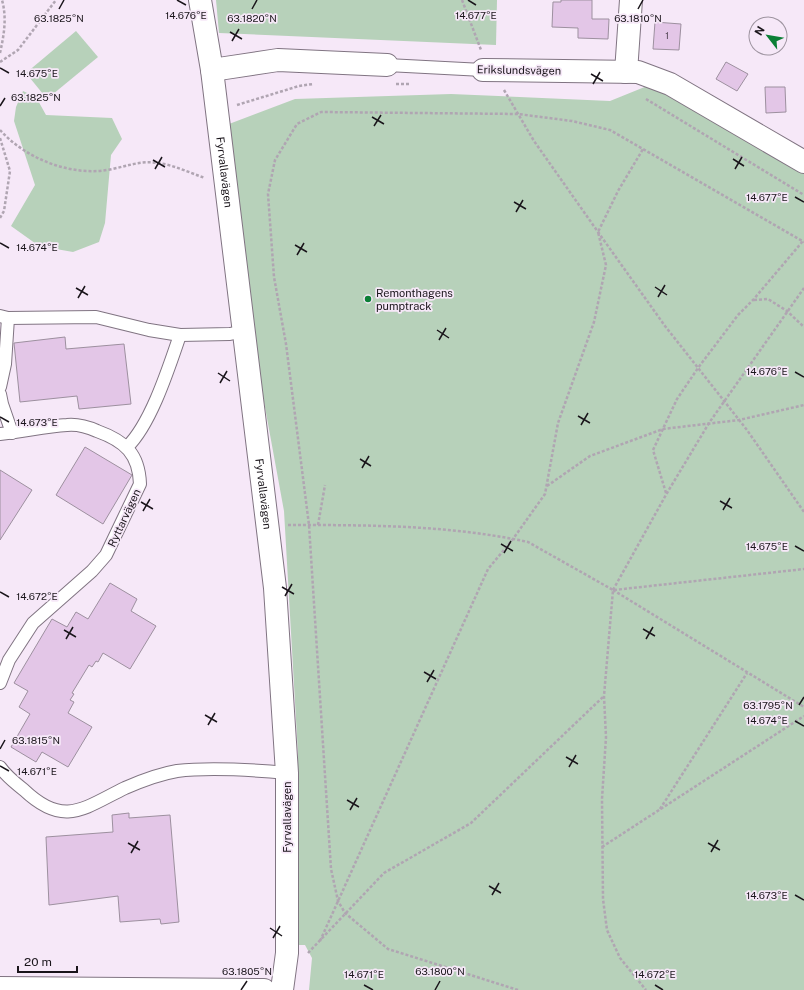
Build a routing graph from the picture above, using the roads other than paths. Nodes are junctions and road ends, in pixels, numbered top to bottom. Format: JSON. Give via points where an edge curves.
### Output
{"nodes":[{"id":1,"x":200,"y":0,"type":"edge"},
{"id":2,"x":632,"y":0,"type":"edge"},
{"id":3,"x":212,"y":70,"type":"junction"},
{"id":4,"x":483,"y":70,"type":"joint"},
{"id":5,"x":626,"y":72,"type":"junction"},
{"id":6,"x":389,"y":74,"type":"joint"},
{"id":7,"x":804,"y":162,"type":"edge"},
{"id":8,"x":4,"y":317,"type":"edge"},
{"id":9,"x":244,"y":332,"type":"junction"},
{"id":10,"x":180,"y":335,"type":"junction"},
{"id":11,"x":0,"y":387,"type":"edge"},
{"id":12,"x":0,"y":394,"type":"edge"},
{"id":13,"x":6,"y":434,"type":"edge"},
{"id":14,"x":127,"y":447,"type":"junction"},
{"id":15,"x":0,"y":683,"type":"edge"},
{"id":16,"x":0,"y":767,"type":"edge"},
{"id":17,"x":287,"y":773,"type":"junction"},
{"id":18,"x":0,"y":988,"type":"edge"},
{"id":19,"x":30,"y":989,"type":"edge"},
{"id":20,"x":264,"y":990,"type":"edge"},
{"id":21,"x":282,"y":990,"type":"edge"}],
"edges":[{"from":1,"to":3,"type":"street","name":"Fyrvallavägen"},
{"from":2,"to":5,"type":"street"},
{"from":3,"to":6,"type":"street","name":"Erikslundsvägen","via":[[278,60]]},
{"from":3,"to":9,"type":"street","name":"Fyrvallavägen"},
{"from":4,"to":5,"type":"street","name":"Erikslundsvägen"},
{"from":4,"to":6,"type":"lane","name":"Erikslundsvägen"},
{"from":5,"to":7,"type":"street","name":"Erikslundsvägen","via":[[638,72],[670,84]]},
{"from":8,"to":10,"type":"lane","via":[[96,317]]},
{"from":8,"to":11,"type":"lane","via":[[6,357]]},
{"from":9,"to":10,"type":"lane"},
{"from":9,"to":17,"type":"street","name":"Fyrvallavägen","via":[[275,588]]},
{"from":10,"to":14,"type":"lane","via":[[160,390],[136,439]]},
{"from":12,"to":13,"type":"lane"},
{"from":13,"to":14,"type":"lane","name":"Ryttarvägen","via":[[68,424],[84,426],[112,436]]},
{"from":14,"to":15,"type":"lane","name":"Ryttarvägen","via":[[140,472],[140,484],[106,554],[92,571],[33,623],[9,660]]},
{"from":16,"to":17,"type":"lane","via":[[34,800],[50,809],[68,812],[89,808],[126,788],[156,776],[178,771]]},
{"from":17,"to":21,"type":"street","name":"Fyrvallavägen","via":[[295,956]]},
{"from":18,"to":19,"type":"street"},
{"from":19,"to":20,"type":"street"}]}
